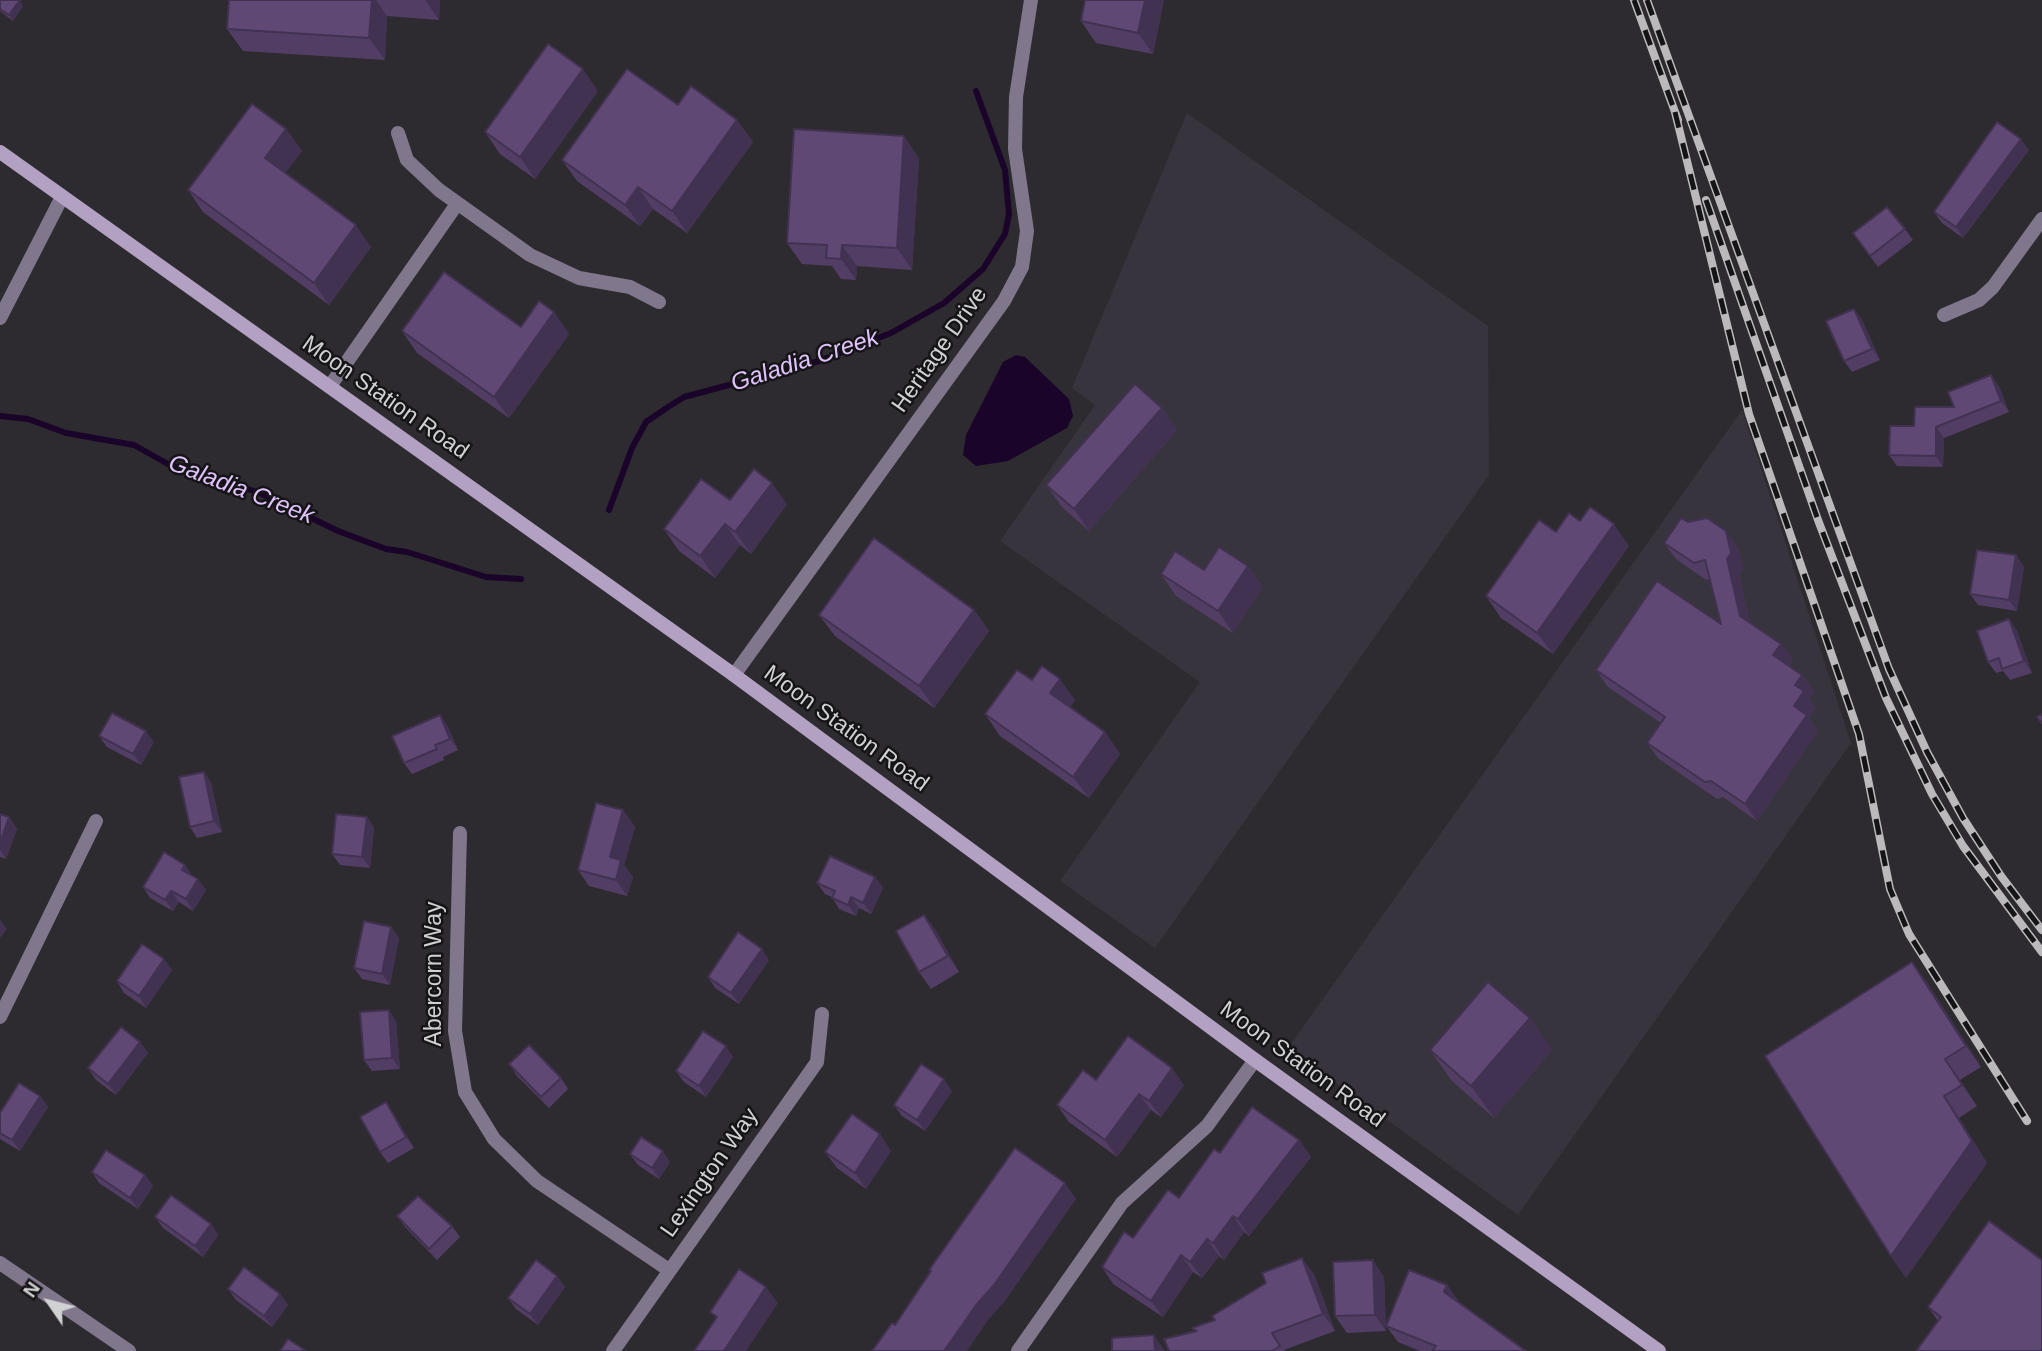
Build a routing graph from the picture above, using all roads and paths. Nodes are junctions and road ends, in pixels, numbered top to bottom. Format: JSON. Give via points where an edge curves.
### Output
{"nodes":[{"id":1,"x":1031,"y":0,"type":"edge"},
{"id":2,"x":398,"y":133,"type":"dead end"},
{"id":3,"x":0,"y":152,"type":"edge"},
{"id":4,"x":62,"y":197,"type":"junction"},
{"id":5,"x":457,"y":204,"type":"junction"},
{"id":6,"x":2042,"y":219,"type":"edge"},
{"id":7,"x":659,"y":302,"type":"dead end"},
{"id":8,"x":1944,"y":315,"type":"dead end"},
{"id":9,"x":0,"y":318,"type":"edge"},
{"id":10,"x":330,"y":386,"type":"junction"},
{"id":11,"x":734,"y":675,"type":"junction"},
{"id":12,"x":96,"y":821,"type":"dead end"},
{"id":13,"x":460,"y":833,"type":"dead end"},
{"id":14,"x":822,"y":1014,"type":"dead end"},
{"id":15,"x":0,"y":1017,"type":"edge"},
{"id":16,"x":1255,"y":1060,"type":"junction"},
{"id":17,"x":0,"y":1264,"type":"edge"},
{"id":18,"x":669,"y":1270,"type":"junction"},
{"id":19,"x":129,"y":1351,"type":"edge"},
{"id":20,"x":613,"y":1351,"type":"edge"},
{"id":21,"x":1018,"y":1351,"type":"edge"},
{"id":22,"x":1659,"y":1351,"type":"edge"}],
"edges":[{"from":1,"to":11,"type":"street","name":"Heritage Drive","via":[[1016,97],[1015,149],[1027,232],[1022,267],[1004,301]]},
{"from":2,"to":5,"type":"street","via":[[407,160]]},
{"from":3,"to":4,"type":"street","name":"Moon Station Road"},
{"from":4,"to":9,"type":"street"},
{"from":4,"to":10,"type":"street","name":"Moon Station Road"},
{"from":5,"to":7,"type":"street","via":[[555,269],[630,287]]},
{"from":5,"to":10,"type":"street"},
{"from":6,"to":8,"type":"street","via":[[1993,287],[1979,300]]},
{"from":10,"to":11,"type":"street","name":"Moon Station Road"},
{"from":11,"to":16,"type":"street","name":"Moon Station Road"},
{"from":12,"to":15,"type":"street"},
{"from":13,"to":18,"type":"street","name":"Abercorn Way","via":[[455,1031],[465,1092],[494,1139],[537,1181]]},
{"from":14,"to":18,"type":"street","name":"Lexington Way","via":[[817,1062]]},
{"from":16,"to":21,"type":"street","via":[[1207,1126],[1122,1203]]},
{"from":16,"to":22,"type":"street","name":"Moon Station Road"},
{"from":17,"to":19,"type":"street"},
{"from":18,"to":20,"type":"street","name":"Lexington Way"}]}
